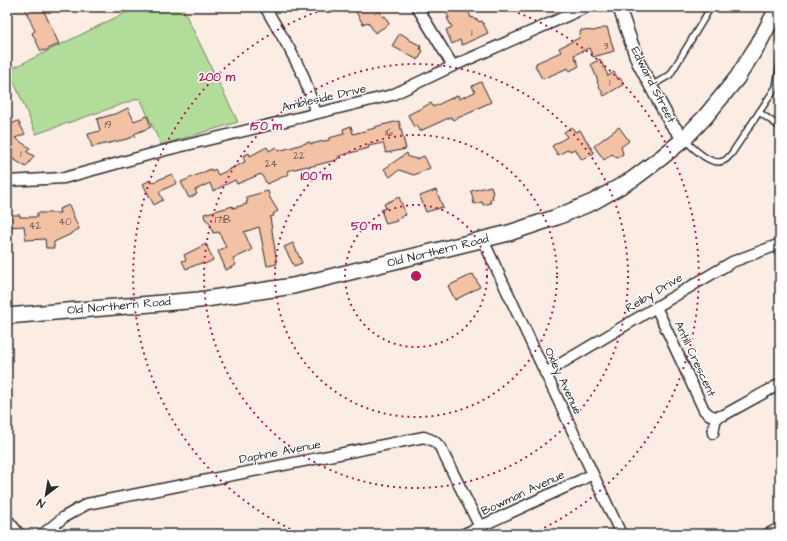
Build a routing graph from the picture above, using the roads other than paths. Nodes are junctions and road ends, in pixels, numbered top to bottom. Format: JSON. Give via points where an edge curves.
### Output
{"nodes":[{"id":1,"x":265,"y":7,"type":"edge"},
{"id":2,"x":417,"y":7,"type":"edge"},
{"id":3,"x":587,"y":7,"type":"edge"},
{"id":4,"x":618,"y":7,"type":"edge"},
{"id":5,"x":711,"y":7,"type":"edge"},
{"id":6,"x":778,"y":7,"type":"edge"},
{"id":7,"x":780,"y":63,"type":"edge"},
{"id":8,"x":453,"y":66,"type":"junction"},
{"id":9,"x":651,"y":86,"type":"junction"},
{"id":10,"x":759,"y":112,"type":"junction"},
{"id":11,"x":316,"y":113,"type":"junction"},
{"id":12,"x":780,"y":127,"type":"edge"},
{"id":13,"x":684,"y":139,"type":"junction"},
{"id":14,"x":7,"y":181,"type":"edge"},
{"id":15,"x":483,"y":240,"type":"junction"},
{"id":16,"x":780,"y":244,"type":"edge"},
{"id":17,"x":656,"y":307,"type":"junction"},
{"id":18,"x":7,"y":316,"type":"edge"},
{"id":19,"x":545,"y":373,"type":"junction"},
{"id":20,"x":780,"y":384,"type":"edge"},
{"id":21,"x":716,"y":417,"type":"junction"},
{"id":22,"x":713,"y":433,"type":"dead end"},
{"id":23,"x":592,"y":474,"type":"junction"},
{"id":24,"x":7,"y":519,"type":"edge"},
{"id":25,"x":480,"y":527,"type":"junction"},
{"id":26,"x":780,"y":528,"type":"edge"},
{"id":27,"x":20,"y":534,"type":"edge"},
{"id":28,"x":43,"y":534,"type":"edge"},
{"id":29,"x":464,"y":534,"type":"edge"},
{"id":30,"x":621,"y":534,"type":"edge"},
{"id":31,"x":768,"y":534,"type":"edge"}],
"edges":[{"from":1,"to":11,"type":"street","via":[[303,75]]},
{"from":2,"to":8,"type":"street"},
{"from":3,"to":8,"type":"street","name":"Ambleside Drive"},
{"from":4,"to":9,"type":"street","name":"Edward Street","via":[[638,62]]},
{"from":5,"to":9,"type":"lane","via":[[670,75]]},
{"from":6,"to":13,"type":"main road","name":"Old Northern Road","via":[[737,78]]},
{"from":7,"to":10,"type":"lane","via":[[776,87]]},
{"from":8,"to":11,"type":"street","name":"Ambleside Drive","via":[[392,95]]},
{"from":9,"to":13,"type":"street","name":"Edward Street","via":[[670,122]]},
{"from":10,"to":12,"type":"lane"},
{"from":10,"to":13,"type":"lane","via":[[728,158],[722,162],[714,162],[705,157]]},
{"from":11,"to":14,"type":"street","name":"Ambleside Drive","via":[[64,178]]},
{"from":13,"to":15,"type":"main road","name":"Old Northern Road","via":[[643,172],[592,202],[557,218]]},
{"from":15,"to":18,"type":"main road","name":"Old Northern Road","via":[[293,286],[199,300]]},
{"from":15,"to":19,"type":"street","name":"Oxley Avenue"},
{"from":16,"to":17,"type":"street","name":"Reiby Drive","via":[[732,262]]},
{"from":17,"to":19,"type":"street","name":"Reiby Drive"},
{"from":17,"to":21,"type":"street","name":"Antill Crescent","via":[[704,410]]},
{"from":19,"to":23,"type":"street","name":"Oxley Avenue"},
{"from":20,"to":21,"type":"street"},
{"from":21,"to":22,"type":"street"},
{"from":23,"to":25,"type":"street","name":"Bowman Avenue"},
{"from":23,"to":30,"type":"street","name":"Oxley Avenue"},
{"from":24,"to":27,"type":"street"},
{"from":25,"to":28,"type":"street","name":"Daphne Avenue","via":[[440,447],[434,440],[424,437],[88,504],[64,517]]},
{"from":25,"to":29,"type":"street","name":"Bowman Avenue"},
{"from":26,"to":31,"type":"street"}]}
